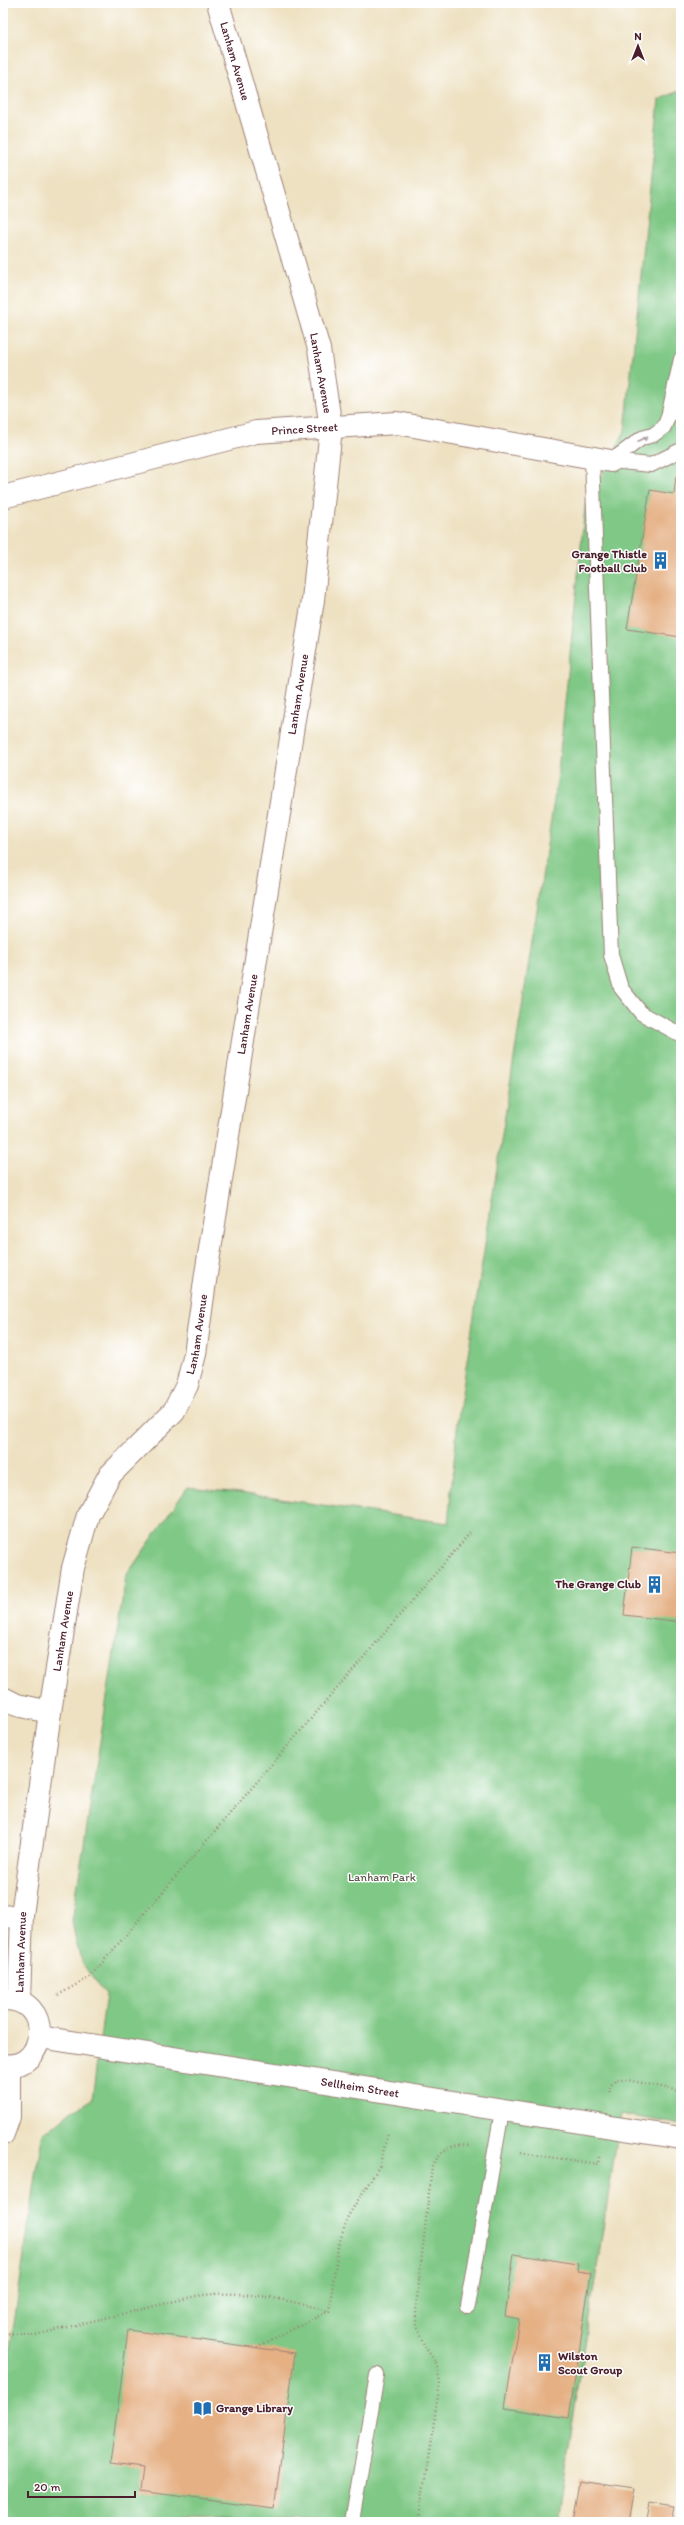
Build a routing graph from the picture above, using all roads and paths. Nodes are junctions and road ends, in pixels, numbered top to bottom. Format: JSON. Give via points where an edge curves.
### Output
{"nodes":[{"id":1,"x":218,"y":3,"type":"edge"},
{"id":2,"x":681,"y":359,"type":"edge"},
{"id":3,"x":331,"y":428,"type":"junction"},
{"id":4,"x":681,"y":450,"type":"edge"},
{"id":5,"x":602,"y":459,"type":"junction"},
{"id":6,"x":3,"y":497,"type":"edge"},
{"id":7,"x":681,"y":1036,"type":"edge"},
{"id":8,"x":470,"y":1533,"type":"dead end"},
{"id":9,"x":3,"y":1698,"type":"edge"},
{"id":10,"x":50,"y":1712,"type":"junction"},
{"id":11,"x":12,"y":1916,"type":"edge"},
{"id":12,"x":18,"y":2003,"type":"edge"},
{"id":13,"x":40,"y":2037,"type":"junction"},
{"id":14,"x":6,"y":2065,"type":"edge"},
{"id":15,"x":681,"y":2091,"type":"edge"},
{"id":16,"x":502,"y":2111,"type":"junction"},
{"id":17,"x":605,"y":2127,"type":"junction"},
{"id":18,"x":3,"y":2134,"type":"edge"},
{"id":19,"x":388,"y":2134,"type":"dead end"},
{"id":20,"x":681,"y":2138,"type":"edge"},
{"id":21,"x":468,"y":2306,"type":"dead end"},
{"id":22,"x":329,"y":2311,"type":"junction"},
{"id":23,"x":4,"y":2333,"type":"edge"},
{"id":24,"x":257,"y":2347,"type":"dead end"},
{"id":25,"x":377,"y":2375,"type":"dead end"},
{"id":26,"x":352,"y":2522,"type":"edge"}],
"edges":[{"from":1,"to":3,"type":"street","name":"Lanham Avenue","via":[[319,349]]},
{"from":5,"to":2,"type":"lane","one_way":true,"via":[[664,427]]},
{"from":3,"to":5,"type":"street","name":"Prince Street","via":[[397,423]]},
{"from":3,"to":6,"type":"street","name":"Prince Street","via":[[244,435]]},
{"from":3,"to":10,"type":"street","name":"Lanham Avenue","via":[[313,600],[195,1354],[187,1385],[174,1411],[109,1476],[88,1516],[73,1568]]},
{"from":4,"to":5,"type":"lane","via":[[651,465]]},
{"from":5,"to":7,"type":"lane","via":[[611,955],[621,988],[641,1013]]},
{"from":8,"to":12,"type":"path","via":[[90,1977]]},
{"from":9,"to":10,"type":"street","via":[[18,1705]]},
{"from":10,"to":11,"type":"street","name":"Lanham Avenue"},
{"from":11,"to":12,"type":"street","name":"Lanham Avenue"},
{"from":12,"to":13,"type":"street","via":[[38,2022]]},
{"from":13,"to":14,"type":"street","via":[[29,2057]]},
{"from":13,"to":16,"type":"street","name":"Sellheim Street"},
{"from":14,"to":18,"type":"street","via":[[9,2116]]},
{"from":15,"to":17,"type":"path","via":[[628,2080],[616,2080],[610,2086]]},
{"from":16,"to":17,"type":"street","name":"Sellheim Street"},
{"from":16,"to":21,"type":"lane"},
{"from":17,"to":20,"type":"street","name":"Sellheim Street"},
{"from":19,"to":22,"type":"path","via":[[378,2167],[348,2216],[338,2247]]},
{"from":22,"to":23,"type":"path","via":[[264,2295],[220,2293],[196,2296],[35,2335]]},
{"from":22,"to":24,"type":"path"},
{"from":25,"to":26,"type":"lane"}]}
